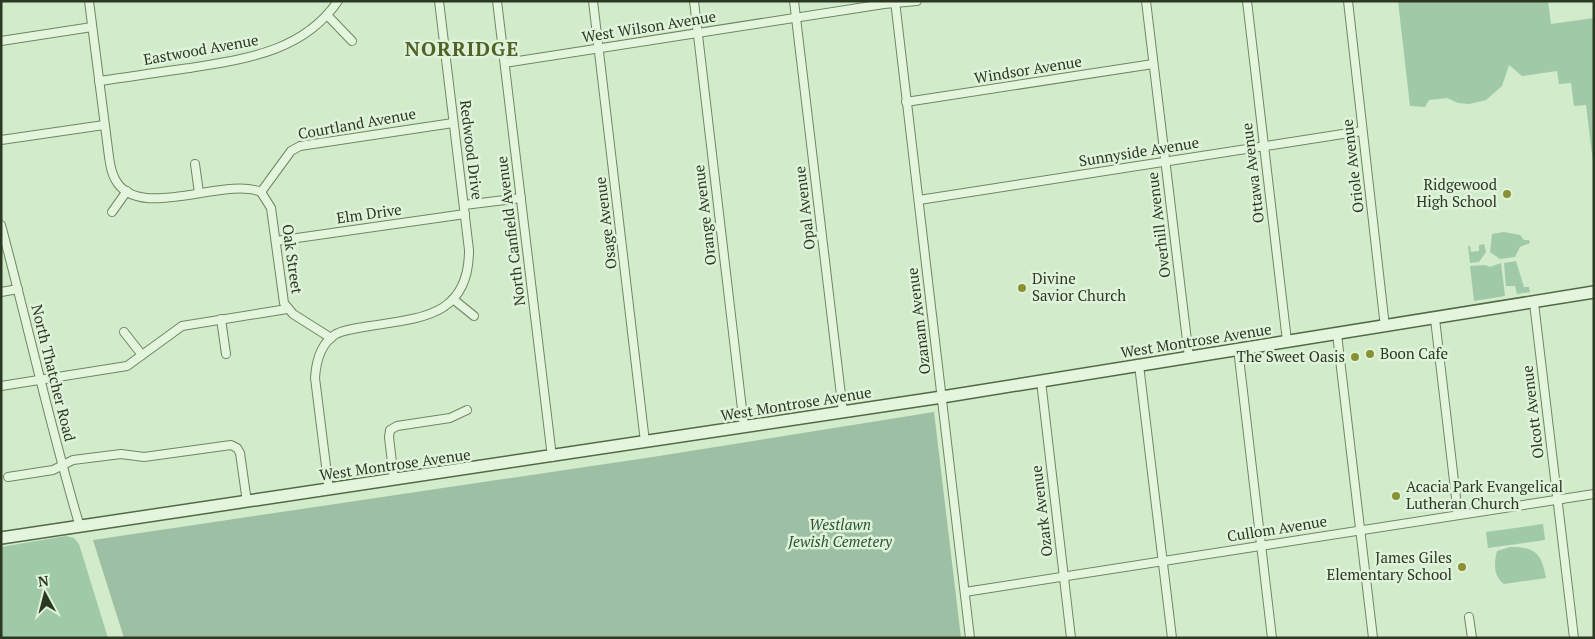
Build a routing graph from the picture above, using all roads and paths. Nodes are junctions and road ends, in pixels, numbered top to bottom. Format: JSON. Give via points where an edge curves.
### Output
{"nodes":[{"id":1,"x":89,"y":1,"type":"edge"},
{"id":2,"x":338,"y":1,"type":"edge"},
{"id":3,"x":439,"y":1,"type":"edge"},
{"id":4,"x":497,"y":1,"type":"edge"},
{"id":5,"x":593,"y":1,"type":"edge"},
{"id":6,"x":694,"y":1,"type":"edge"},
{"id":7,"x":794,"y":1,"type":"edge"},
{"id":8,"x":917,"y":1,"type":"edge"},
{"id":9,"x":1146,"y":1,"type":"edge"},
{"id":10,"x":1247,"y":1,"type":"edge"},
{"id":11,"x":1348,"y":1,"type":"edge"},
{"id":12,"x":895,"y":2,"type":"edge"},
{"id":13,"x":327,"y":15,"type":"junction"},
{"id":14,"x":796,"y":18,"type":"junction"},
{"id":15,"x":92,"y":27,"type":"junction"},
{"id":16,"x":698,"y":34,"type":"junction"},
{"id":17,"x":1,"y":41,"type":"edge"},
{"id":18,"x":352,"y":41,"type":"dead end"},
{"id":19,"x":599,"y":48,"type":"junction"},
{"id":20,"x":504,"y":63,"type":"junction"},
{"id":21,"x":1153,"y":64,"type":"junction"},
{"id":22,"x":99,"y":81,"type":"junction"},
{"id":23,"x":906,"y":102,"type":"junction"},
{"id":24,"x":453,"y":123,"type":"junction"},
{"id":25,"x":104,"y":125,"type":"junction"},
{"id":26,"x":1362,"y":131,"type":"junction"},
{"id":27,"x":1,"y":140,"type":"edge"},
{"id":28,"x":1264,"y":146,"type":"junction"},
{"id":29,"x":1165,"y":162,"type":"junction"},
{"id":30,"x":195,"y":164,"type":"dead end"},
{"id":31,"x":126,"y":191,"type":"junction"},
{"id":32,"x":261,"y":192,"type":"junction"},
{"id":33,"x":199,"y":193,"type":"junction"},
{"id":34,"x":521,"y":198,"type":"junction"},
{"id":35,"x":919,"y":200,"type":"junction"},
{"id":36,"x":464,"y":205,"type":"junction"},
{"id":37,"x":112,"y":212,"type":"dead end"},
{"id":38,"x":465,"y":214,"type":"junction"},
{"id":39,"x":1,"y":225,"type":"edge"},
{"id":40,"x":276,"y":241,"type":"junction"},
{"id":41,"x":18,"y":289,"type":"junction"},
{"id":42,"x":1,"y":292,"type":"edge"},
{"id":43,"x":1594,"y":292,"type":"edge"},
{"id":44,"x":453,"y":299,"type":"junction"},
{"id":45,"x":1534,"y":302,"type":"junction"},
{"id":46,"x":287,"y":309,"type":"junction"},
{"id":47,"x":474,"y":316,"type":"dead end"},
{"id":48,"x":221,"y":319,"type":"junction"},
{"id":49,"x":1435,"y":319,"type":"junction"},
{"id":50,"x":1385,"y":326,"type":"junction"},
{"id":51,"x":124,"y":332,"type":"dead end"},
{"id":52,"x":1337,"y":334,"type":"junction"},
{"id":53,"x":331,"y":338,"type":"junction"},
{"id":54,"x":1287,"y":341,"type":"junction"},
{"id":55,"x":1238,"y":349,"type":"junction"},
{"id":56,"x":142,"y":354,"type":"junction"},
{"id":57,"x":226,"y":354,"type":"dead end"},
{"id":58,"x":1189,"y":357,"type":"junction"},
{"id":59,"x":1139,"y":365,"type":"junction"},
{"id":60,"x":42,"y":380,"type":"junction"},
{"id":61,"x":1040,"y":381,"type":"junction"},
{"id":62,"x":1,"y":386,"type":"edge"},
{"id":63,"x":942,"y":396,"type":"junction"},
{"id":64,"x":467,"y":410,"type":"dead end"},
{"id":65,"x":843,"y":412,"type":"junction"},
{"id":66,"x":744,"y":426,"type":"junction"},
{"id":67,"x":645,"y":442,"type":"junction"},
{"id":68,"x":552,"y":457,"type":"junction"},
{"id":69,"x":62,"y":465,"type":"junction"},
{"id":70,"x":8,"y":477,"type":"dead end"},
{"id":71,"x":394,"y":480,"type":"junction"},
{"id":72,"x":328,"y":490,"type":"junction"},
{"id":73,"x":1594,"y":494,"type":"edge"},
{"id":74,"x":1557,"y":500,"type":"junction"},
{"id":75,"x":247,"y":502,"type":"junction"},
{"id":76,"x":1458,"y":515,"type":"junction"},
{"id":77,"x":80,"y":527,"type":"junction"},
{"id":78,"x":1360,"y":530,"type":"junction"},
{"id":79,"x":1,"y":538,"type":"edge"},
{"id":80,"x":1261,"y":546,"type":"junction"},
{"id":81,"x":1163,"y":561,"type":"junction"},
{"id":82,"x":1064,"y":577,"type":"junction"},
{"id":83,"x":965,"y":592,"type":"junction"},
{"id":84,"x":1469,"y":617,"type":"dead end"},
{"id":85,"x":970,"y":638,"type":"edge"},
{"id":86,"x":1071,"y":638,"type":"edge"},
{"id":87,"x":1172,"y":638,"type":"edge"},
{"id":88,"x":1272,"y":638,"type":"edge"},
{"id":89,"x":1373,"y":638,"type":"edge"},
{"id":90,"x":1472,"y":638,"type":"edge"},
{"id":91,"x":1574,"y":638,"type":"edge"}],
"edges":[{"from":1,"to":15,"type":"street"},
{"from":2,"to":13,"type":"street","name":"Eastwood Avenue"},
{"from":3,"to":24,"type":"street","name":"Redwood Drive"},
{"from":4,"to":20,"type":"street","name":"North Canfield Avenue"},
{"from":5,"to":19,"type":"street","name":"Osage Avenue"},
{"from":6,"to":16,"type":"street","name":"Orange Avenue"},
{"from":7,"to":14,"type":"street","name":"Opal Avenue"},
{"from":8,"to":12,"type":"street","name":"West Wilson Avenue"},
{"from":9,"to":21,"type":"street","name":"Overhill Avenue"},
{"from":10,"to":28,"type":"street","name":"Ottawa Avenue"},
{"from":11,"to":26,"type":"street","name":"Oriole Avenue"},
{"from":12,"to":14,"type":"street","name":"West Wilson Avenue"},
{"from":12,"to":23,"type":"street","name":"Ozanam Avenue"},
{"from":13,"to":18,"type":"street"},
{"from":13,"to":22,"type":"street","name":"Eastwood Avenue","via":[[295,40],[253,58]]},
{"from":14,"to":16,"type":"street","name":"West Wilson Avenue"},
{"from":14,"to":65,"type":"street","name":"Opal Avenue"},
{"from":15,"to":17,"type":"street"},
{"from":15,"to":22,"type":"street"},
{"from":16,"to":19,"type":"street","name":"West Wilson Avenue"},
{"from":16,"to":66,"type":"street","name":"Orange Avenue"},
{"from":19,"to":20,"type":"street","name":"West Wilson Avenue"},
{"from":19,"to":67,"type":"street","name":"Osage Avenue"},
{"from":20,"to":34,"type":"street","name":"North Canfield Avenue"},
{"from":21,"to":23,"type":"street","name":"Windsor Avenue"},
{"from":21,"to":29,"type":"street","name":"Overhill Avenue"},
{"from":22,"to":25,"type":"street"},
{"from":23,"to":35,"type":"street","name":"Ozanam Avenue"},
{"from":24,"to":32,"type":"street","name":"Courtland Avenue","via":[[300,146],[291,151]]},
{"from":24,"to":36,"type":"street","name":"Redwood Drive"},
{"from":25,"to":27,"type":"street"},
{"from":25,"to":31,"type":"street","via":[[115,179]]},
{"from":26,"to":28,"type":"street","name":"Sunnyside Avenue"},
{"from":26,"to":50,"type":"street","name":"Oriole Avenue"},
{"from":28,"to":29,"type":"street","name":"Sunnyside Avenue"},
{"from":28,"to":54,"type":"street","name":"Ottawa Avenue"},
{"from":29,"to":35,"type":"street","name":"Sunnyside Avenue"},
{"from":29,"to":58,"type":"street","name":"Overhill Avenue"},
{"from":30,"to":33,"type":"street"},
{"from":31,"to":33,"type":"street","via":[[152,199]]},
{"from":31,"to":37,"type":"street"},
{"from":32,"to":33,"type":"street","via":[[240,187]]},
{"from":32,"to":40,"type":"street","name":"Oak Street","via":[[271,208]]},
{"from":34,"to":36,"type":"street"},
{"from":34,"to":68,"type":"street","name":"North Canfield Avenue"},
{"from":35,"to":63,"type":"street","name":"Ozanam Avenue"},
{"from":36,"to":38,"type":"street","name":"Redwood Drive"},
{"from":38,"to":40,"type":"street","name":"Elm Drive"},
{"from":38,"to":44,"type":"street","name":"Redwood Drive","via":[[469,268]]},
{"from":39,"to":41,"type":"street","name":"North Thatcher Road"},
{"from":40,"to":46,"type":"street","name":"Oak Street","via":[[282,294]]},
{"from":41,"to":42,"type":"street"},
{"from":41,"to":60,"type":"street","name":"North Thatcher Road"},
{"from":43,"to":45,"type":"street","name":"West Montrose Avenue"},
{"from":44,"to":47,"type":"street"},
{"from":44,"to":53,"type":"street","name":"Redwood Drive","via":[[439,312],[429,316],[349,330]]},
{"from":45,"to":49,"type":"street","name":"West Montrose Avenue"},
{"from":45,"to":74,"type":"street","name":"Olcott Avenue"},
{"from":46,"to":48,"type":"street"},
{"from":46,"to":53,"type":"street","name":"Oak Street"},
{"from":48,"to":56,"type":"street","via":[[182,326]]},
{"from":48,"to":57,"type":"street"},
{"from":49,"to":50,"type":"street","name":"West Montrose Avenue"},
{"from":49,"to":76,"type":"street"},
{"from":50,"to":52,"type":"street","name":"West Montrose Avenue"},
{"from":51,"to":56,"type":"street"},
{"from":52,"to":54,"type":"street","name":"West Montrose Avenue"},
{"from":52,"to":78,"type":"street"},
{"from":53,"to":72,"type":"street","via":[[319,355],[315,378]]},
{"from":54,"to":55,"type":"street","name":"West Montrose Avenue"},
{"from":55,"to":58,"type":"street","name":"West Montrose Avenue"},
{"from":55,"to":80,"type":"street"},
{"from":56,"to":60,"type":"street","via":[[127,366]]},
{"from":58,"to":59,"type":"street","name":"West Montrose Avenue"},
{"from":59,"to":61,"type":"street","name":"West Montrose Avenue"},
{"from":59,"to":81,"type":"street"},
{"from":60,"to":62,"type":"street"},
{"from":60,"to":69,"type":"street","name":"North Thatcher Road"},
{"from":61,"to":63,"type":"street","name":"West Montrose Avenue"},
{"from":61,"to":82,"type":"street","name":"Ozark Avenue"},
{"from":63,"to":65,"type":"street","name":"West Montrose Avenue"},
{"from":63,"to":83,"type":"street","name":"Ozanam Avenue"},
{"from":64,"to":71,"type":"street","via":[[456,417],[397,426],[390,430]]},
{"from":65,"to":66,"type":"street","name":"West Montrose Avenue"},
{"from":66,"to":67,"type":"street","name":"West Montrose Avenue"},
{"from":67,"to":68,"type":"street","name":"West Montrose Avenue"},
{"from":68,"to":71,"type":"street","name":"West Montrose Avenue"},
{"from":69,"to":70,"type":"street","via":[[53,470]]},
{"from":69,"to":75,"type":"street","via":[[73,460],[115,454],[144,457],[227,445],[237,448],[241,456]]},
{"from":69,"to":77,"type":"street","name":"North Thatcher Road"},
{"from":71,"to":72,"type":"street","name":"West Montrose Avenue"},
{"from":72,"to":75,"type":"street","name":"West Montrose Avenue"},
{"from":73,"to":74,"type":"street","name":"Cullom Avenue"},
{"from":74,"to":76,"type":"street","name":"Cullom Avenue"},
{"from":74,"to":91,"type":"street","name":"Olcott Avenue"},
{"from":75,"to":77,"type":"street","name":"West Montrose Avenue"},
{"from":76,"to":78,"type":"street","name":"Cullom Avenue"},
{"from":77,"to":79,"type":"street","name":"West Montrose Avenue"},
{"from":78,"to":80,"type":"street","name":"Cullom Avenue"},
{"from":78,"to":89,"type":"street"},
{"from":80,"to":81,"type":"street","name":"Cullom Avenue"},
{"from":80,"to":88,"type":"street"},
{"from":81,"to":82,"type":"street","name":"Cullom Avenue"},
{"from":81,"to":87,"type":"street"},
{"from":82,"to":83,"type":"street","name":"Cullom Avenue"},
{"from":82,"to":86,"type":"street","name":"Ozark Avenue"},
{"from":83,"to":85,"type":"street","name":"Ozanam Avenue"},
{"from":84,"to":90,"type":"street"}]}
